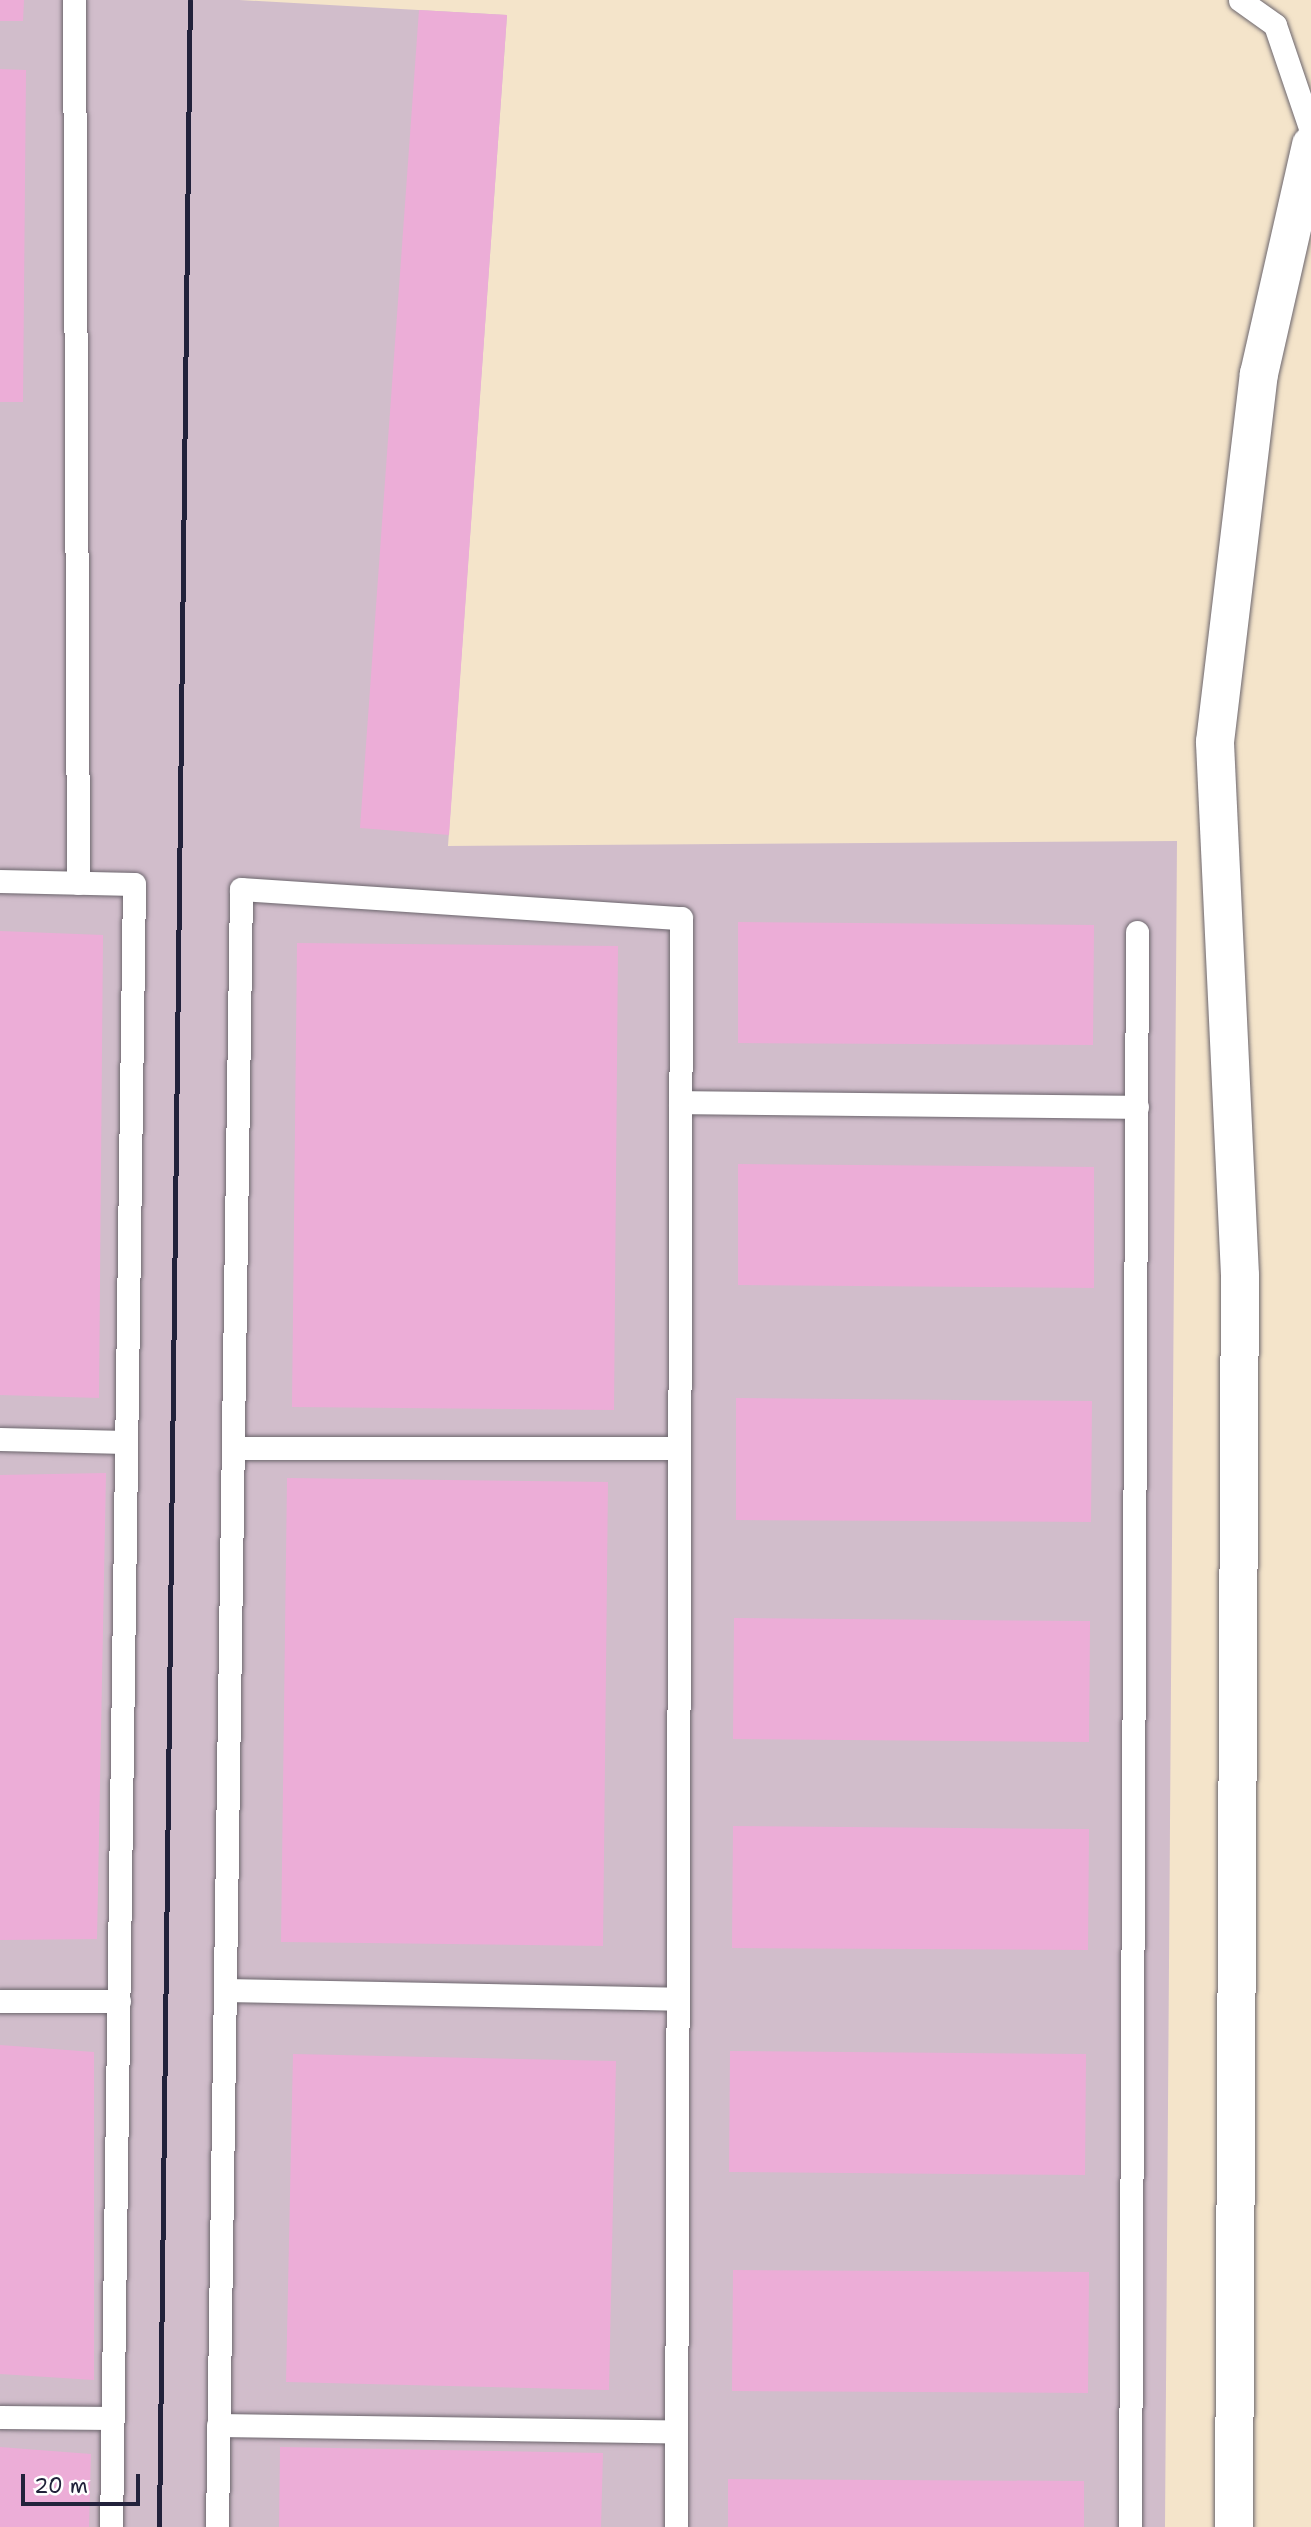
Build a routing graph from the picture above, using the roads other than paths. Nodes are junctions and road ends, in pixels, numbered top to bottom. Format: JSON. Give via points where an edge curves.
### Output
{"nodes":[{"id":1,"x":74,"y":0,"type":"edge"},
{"id":2,"x":1240,"y":0,"type":"edge"},
{"id":3,"x":1311,"y":131,"type":"edge"},
{"id":4,"x":1311,"y":145,"type":"edge"},
{"id":5,"x":0,"y":881,"type":"edge"},
{"id":6,"x":78,"y":883,"type":"junction"},
{"id":7,"x":1137,"y":932,"type":"dead end"},
{"id":8,"x":680,"y":1102,"type":"junction"},
{"id":9,"x":1137,"y":1107,"type":"junction"},
{"id":10,"x":0,"y":1439,"type":"edge"},
{"id":11,"x":126,"y":1442,"type":"junction"},
{"id":12,"x":234,"y":1448,"type":"junction"},
{"id":13,"x":679,"y":1448,"type":"junction"},
{"id":14,"x":225,"y":1990,"type":"junction"},
{"id":15,"x":678,"y":1999,"type":"junction"},
{"id":16,"x":0,"y":2001,"type":"edge"},
{"id":17,"x":118,"y":2001,"type":"junction"},
{"id":18,"x":0,"y":2417,"type":"edge"},
{"id":19,"x":113,"y":2418,"type":"junction"},
{"id":20,"x":218,"y":2425,"type":"junction"},
{"id":21,"x":676,"y":2431,"type":"junction"},
{"id":22,"x":111,"y":2527,"type":"edge"},
{"id":23,"x":217,"y":2527,"type":"edge"},
{"id":24,"x":676,"y":2527,"type":"edge"},
{"id":25,"x":1130,"y":2527,"type":"edge"},
{"id":26,"x":1234,"y":2527,"type":"edge"}],
"edges":[{"from":1,"to":6,"type":"lane"},
{"from":2,"to":3,"type":"lane","via":[[1275,25]]},
{"from":4,"to":26,"type":"street","via":[[1259,374],[1215,742],[1240,1275]]},
{"from":5,"to":6,"type":"lane"},
{"from":6,"to":11,"type":"lane","via":[[134,884]]},
{"from":7,"to":9,"type":"lane"},
{"from":8,"to":9,"type":"lane"},
{"from":8,"to":12,"type":"lane","via":[[681,918],[241,889]]},
{"from":8,"to":13,"type":"lane"},
{"from":9,"to":25,"type":"lane"},
{"from":10,"to":11,"type":"lane"},
{"from":11,"to":17,"type":"lane"},
{"from":12,"to":13,"type":"lane"},
{"from":12,"to":14,"type":"lane"},
{"from":13,"to":15,"type":"lane"},
{"from":14,"to":15,"type":"lane"},
{"from":14,"to":20,"type":"lane"},
{"from":15,"to":21,"type":"lane"},
{"from":16,"to":17,"type":"lane"},
{"from":17,"to":19,"type":"lane"},
{"from":18,"to":19,"type":"lane"},
{"from":19,"to":22,"type":"lane"},
{"from":20,"to":21,"type":"lane"},
{"from":20,"to":23,"type":"lane"},
{"from":21,"to":24,"type":"lane"}]}
